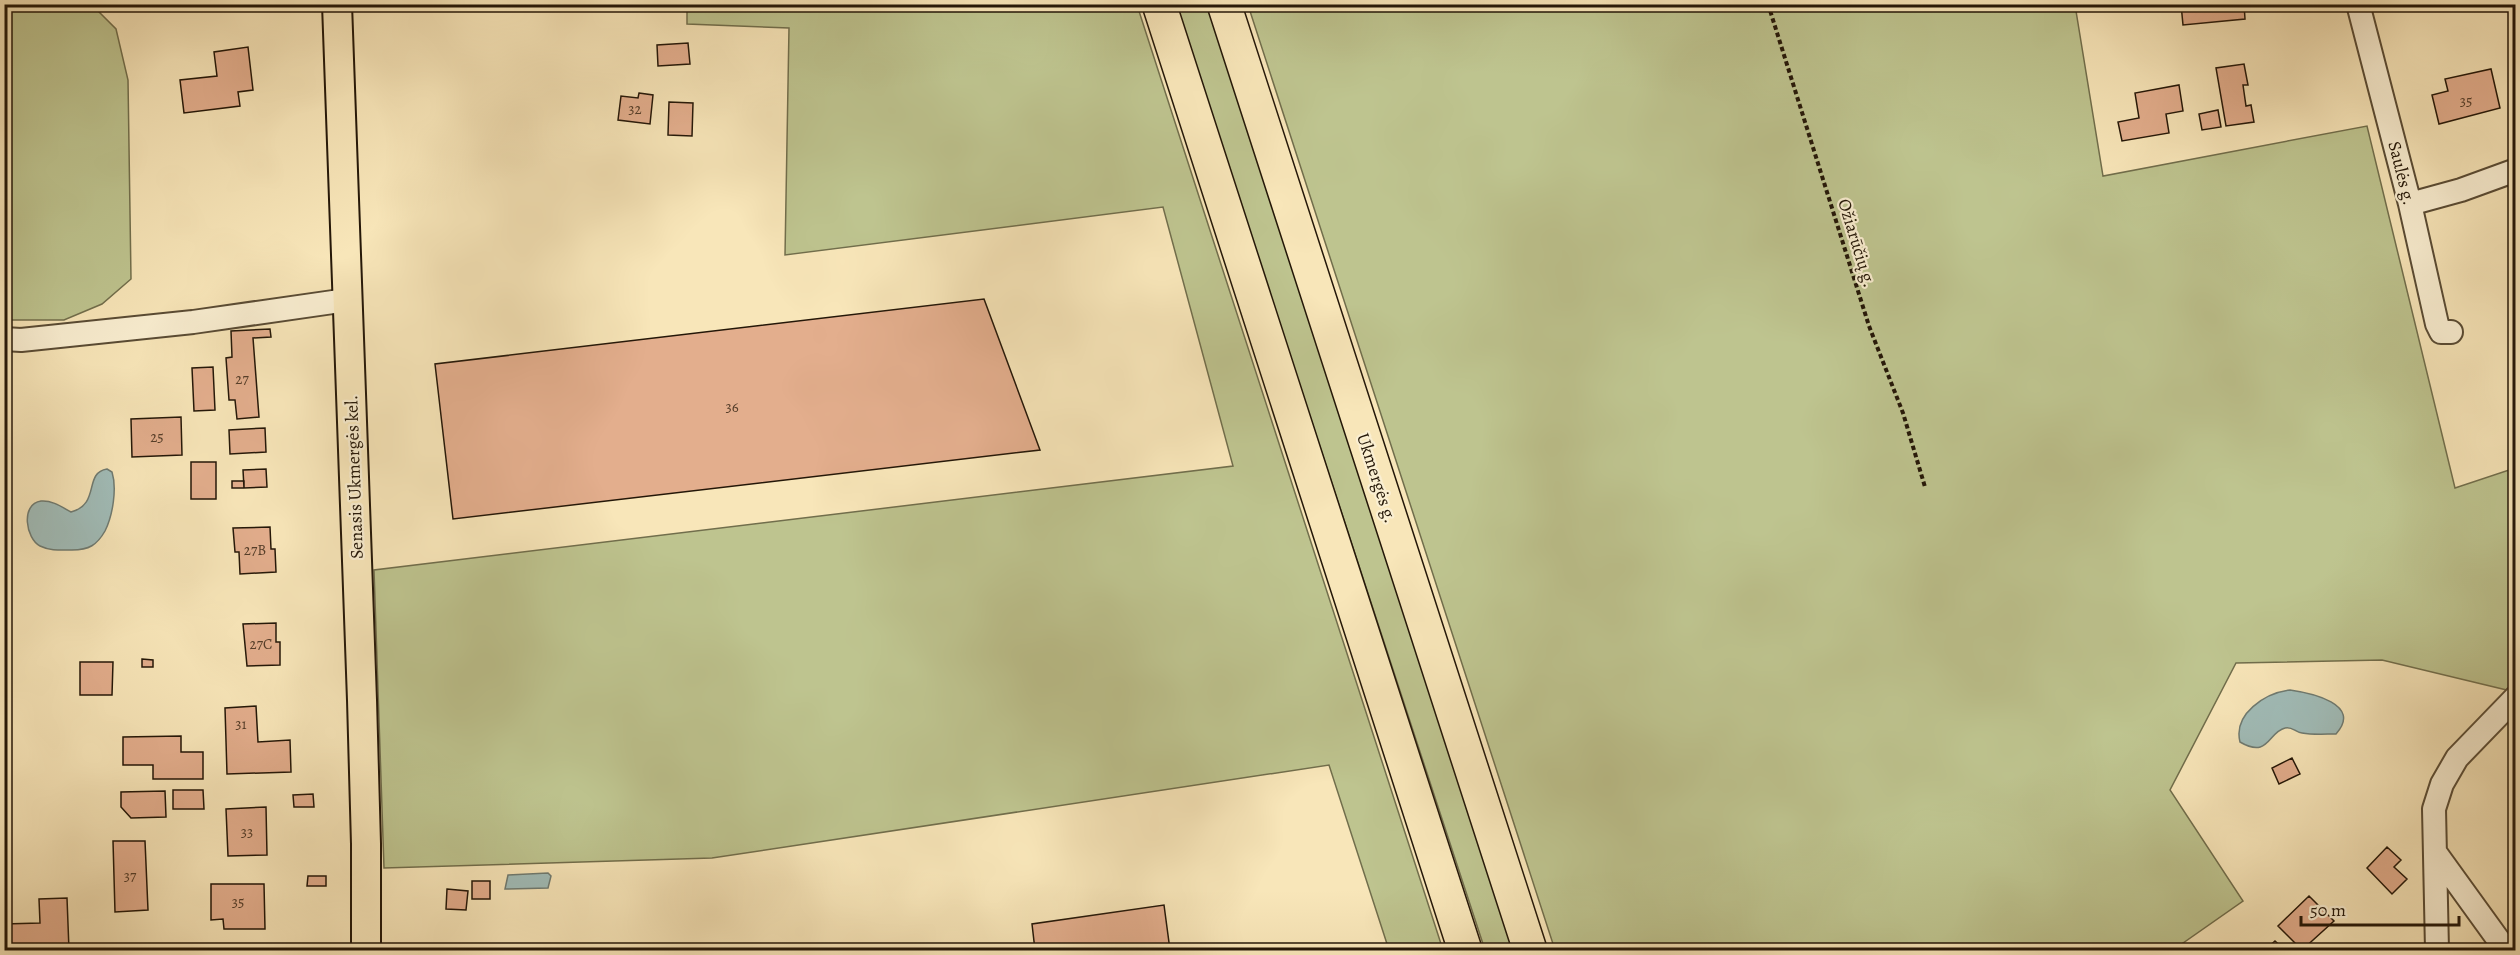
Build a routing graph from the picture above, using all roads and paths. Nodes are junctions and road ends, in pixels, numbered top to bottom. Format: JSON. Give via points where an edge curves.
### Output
{"nodes":[{"id":1,"x":337,"y":4,"type":"edge"},
{"id":2,"x":1159,"y":4,"type":"edge"},
{"id":3,"x":1224,"y":4,"type":"edge"},
{"id":4,"x":1768,"y":4,"type":"edge"},
{"id":5,"x":2358,"y":4,"type":"edge"},
{"id":6,"x":2516,"y":170,"type":"edge"},
{"id":7,"x":2410,"y":204,"type":"junction"},
{"id":8,"x":347,"y":300,"type":"junction"},
{"id":9,"x":2451,"y":332,"type":"dead end"},
{"id":10,"x":4,"y":339,"type":"edge"},
{"id":11,"x":1925,"y":487,"type":"dead end"},
{"id":12,"x":2516,"y":697,"type":"edge"},
{"id":13,"x":2435,"y":852,"type":"junction"},
{"id":14,"x":366,"y":951,"type":"edge"},
{"id":15,"x":1465,"y":951,"type":"edge"},
{"id":16,"x":1530,"y":951,"type":"edge"},
{"id":17,"x":2437,"y":951,"type":"edge"},
{"id":18,"x":2509,"y":951,"type":"edge"}],
"edges":[{"from":1,"to":8,"type":"main road","name":"Senasis Ukmergės kel."},
{"from":2,"to":15,"type":"highway"},
{"from":3,"to":16,"type":"highway","name":"Ukmergės g."},
{"from":4,"to":11,"type":"path","name":"Ožiarūčių g.","via":[[1869,326],[1904,413]]},
{"from":5,"to":7,"type":"street","name":"Saulės g."},
{"from":6,"to":7,"type":"street"},
{"from":7,"to":9,"type":"street","name":"Saulės g.","via":[[2437,324],[2441,332]]},
{"from":8,"to":10,"type":"street","via":[[193,322]]},
{"from":8,"to":14,"type":"main road","name":"Senasis Ukmergės kel.","via":[[364,748]]},
{"from":12,"to":13,"type":"street","via":[[2457,758],[2442,784],[2434,809]]},
{"from":13,"to":17,"type":"street"},
{"from":13,"to":18,"type":"street"}]}
